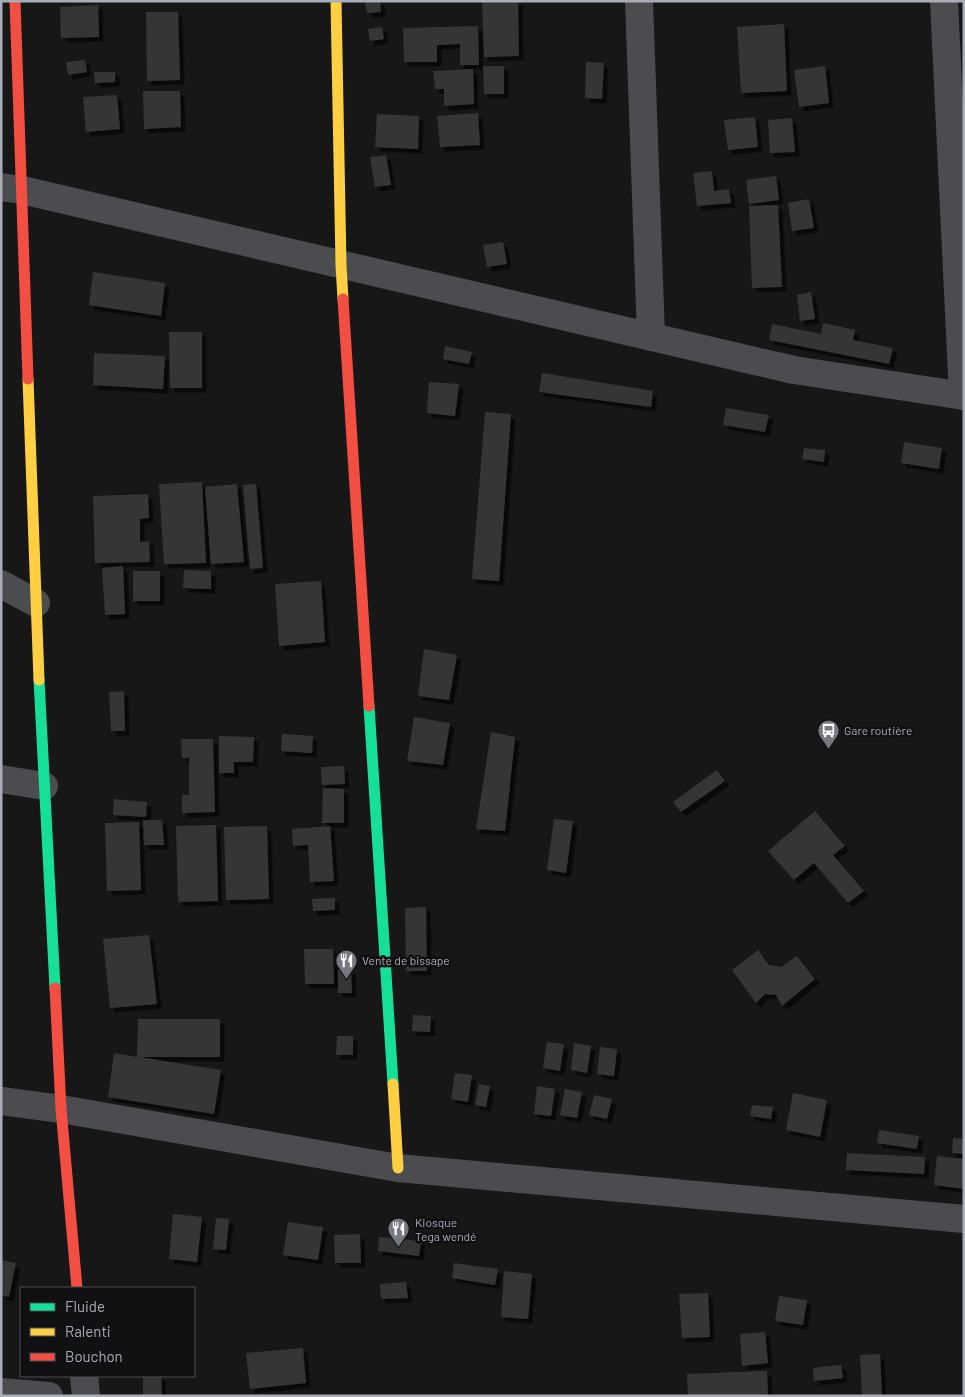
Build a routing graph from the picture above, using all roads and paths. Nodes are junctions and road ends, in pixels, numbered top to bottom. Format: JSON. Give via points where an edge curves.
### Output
{"nodes":[{"id":1,"x":15,"y":1,"type":"edge"},
{"id":2,"x":336,"y":1,"type":"edge"},
{"id":3,"x":639,"y":1,"type":"edge"},
{"id":4,"x":944,"y":1,"type":"edge"},
{"id":5,"x":11,"y":189,"type":"edge"},
{"id":6,"x":342,"y":265,"type":"junction"},
{"id":7,"x":650,"y":337,"type":"junction"},
{"id":8,"x":964,"y":396,"type":"edge"},
{"id":9,"x":1,"y":584,"type":"edge"},
{"id":10,"x":36,"y":603,"type":"junction"},
{"id":11,"x":1,"y":779,"type":"edge"},
{"id":12,"x":44,"y":786,"type":"junction"},
{"id":13,"x":1,"y":1101,"type":"edge"},
{"id":14,"x":61,"y":1109,"type":"junction"},
{"id":15,"x":398,"y":1168,"type":"junction"},
{"id":16,"x":964,"y":1219,"type":"edge"},
{"id":17,"x":77,"y":1287,"type":"edge"},
{"id":18,"x":84,"y":1377,"type":"edge"},
{"id":19,"x":1,"y":1392,"type":"edge"},
{"id":20,"x":48,"y":1396,"type":"edge"},
{"id":21,"x":86,"y":1396,"type":"edge"}],
"edges":[{"from":1,"to":5,"type":"street"},
{"from":2,"to":6,"type":"street"},
{"from":3,"to":7,"type":"street"},
{"from":4,"to":8,"type":"street"},
{"from":5,"to":6,"type":"street"},
{"from":5,"to":10,"type":"street"},
{"from":6,"to":7,"type":"street"},
{"from":6,"to":15,"type":"street"},
{"from":7,"to":8,"type":"street","via":[[794,370]]},
{"from":9,"to":10,"type":"street"},
{"from":10,"to":12,"type":"street"},
{"from":11,"to":12,"type":"street"},
{"from":12,"to":14,"type":"street"},
{"from":13,"to":14,"type":"street"},
{"from":14,"to":15,"type":"street"},
{"from":14,"to":17,"type":"street"},
{"from":15,"to":16,"type":"street"},
{"from":18,"to":21,"type":"street"},
{"from":19,"to":20,"type":"street"}]}
